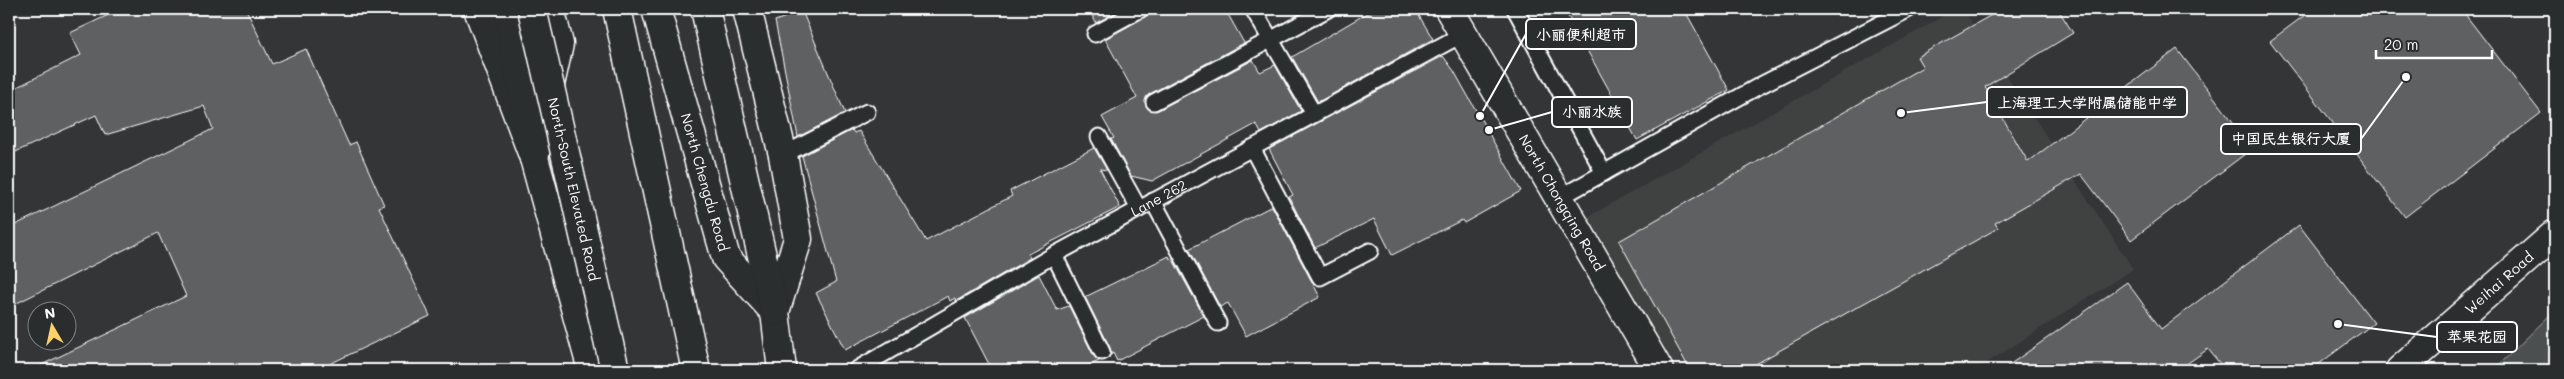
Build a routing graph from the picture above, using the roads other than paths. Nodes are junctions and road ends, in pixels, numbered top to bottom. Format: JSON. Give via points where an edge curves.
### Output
{"nodes":[{"id":1,"x":478,"y":9,"type":"edge"},
{"id":2,"x":508,"y":9,"type":"edge"},
{"id":3,"x":532,"y":9,"type":"edge"},
{"id":4,"x":550,"y":9,"type":"edge"},
{"id":5,"x":617,"y":9,"type":"edge"},
{"id":6,"x":656,"y":9,"type":"edge"},
{"id":7,"x":705,"y":9,"type":"edge"},
{"id":8,"x":747,"y":9,"type":"edge"},
{"id":9,"x":1141,"y":9,"type":"edge"},
{"id":10,"x":1253,"y":9,"type":"edge"},
{"id":11,"x":1328,"y":9,"type":"edge"},
{"id":12,"x":1449,"y":9,"type":"edge"},
{"id":13,"x":1515,"y":9,"type":"edge"},
{"id":14,"x":1909,"y":9,"type":"edge"},
{"id":15,"x":1095,"y":34,"type":"dead end"},
{"id":16,"x":1464,"y":34,"type":"junction"},
{"id":17,"x":1271,"y":41,"type":"junction"},
{"id":18,"x":1154,"y":102,"type":"dead end"},
{"id":19,"x":867,"y":112,"type":"dead end"},
{"id":20,"x":1314,"y":114,"type":"junction"},
{"id":21,"x":1099,"y":137,"type":"dead end"},
{"id":22,"x":1252,"y":148,"type":"junction"},
{"id":23,"x":783,"y":155,"type":"junction"},
{"id":24,"x":534,"y":158,"type":"junction"},
{"id":25,"x":1604,"y":173,"type":"junction"},
{"id":26,"x":1559,"y":198,"type":"junction"},
{"id":27,"x":1153,"y":201,"type":"junction"},
{"id":28,"x":1139,"y":209,"type":"junction"},
{"id":29,"x":2555,"y":234,"type":"edge"},
{"id":30,"x":1370,"y":251,"type":"dead end"},
{"id":31,"x":1054,"y":255,"type":"junction"},
{"id":32,"x":775,"y":312,"type":"junction"},
{"id":33,"x":1218,"y":323,"type":"dead end"},
{"id":34,"x":1102,"y":352,"type":"dead end"},
{"id":35,"x":592,"y":370,"type":"edge"},
{"id":36,"x":615,"y":370,"type":"edge"},
{"id":37,"x":696,"y":370,"type":"edge"},
{"id":38,"x":782,"y":370,"type":"edge"},
{"id":39,"x":856,"y":370,"type":"edge"},
{"id":40,"x":1659,"y":370,"type":"edge"},
{"id":41,"x":2400,"y":370,"type":"edge"}],
"edges":[{"from":1,"to":24,"type":"main road"},
{"from":2,"to":24,"type":"main road"},
{"from":3,"to":36,"type":"main road","name":"North-South Elevated Road","bridge":true},
{"from":4,"to":24,"type":"main road","via":[[559,44]]},
{"from":5,"to":37,"type":"main road"},
{"from":6,"to":32,"type":"main road","name":"North Chengdu Road","via":[[726,258]]},
{"from":7,"to":32,"type":"main road"},
{"from":8,"to":23,"type":"main road"},
{"from":9,"to":15,"type":"lane"},
{"from":10,"to":17,"type":"lane"},
{"from":11,"to":17,"type":"lane"},
{"from":12,"to":16,"type":"main road","name":"North Chongqing Road"},
{"from":13,"to":25,"type":"lane"},
{"from":14,"to":25,"type":"lane","via":[[1758,86]]},
{"from":16,"to":20,"type":"lane","name":"Lane 262"},
{"from":16,"to":26,"type":"main road","name":"North Chongqing Road"},
{"from":17,"to":18,"type":"lane"},
{"from":17,"to":20,"type":"lane"},
{"from":19,"to":23,"type":"lane"},
{"from":20,"to":22,"type":"lane","name":"Lane 262"},
{"from":21,"to":28,"type":"lane"},
{"from":22,"to":27,"type":"lane","name":"Lane 262"},
{"from":22,"to":30,"type":"lane","via":[[1320,277]]},
{"from":23,"to":32,"type":"main road","via":[[798,239]]},
{"from":24,"to":35,"type":"main road"},
{"from":25,"to":26,"type":"lane"},
{"from":26,"to":40,"type":"main road","name":"North Chongqing Road"},
{"from":27,"to":28,"type":"lane","name":"Lane 262"},
{"from":27,"to":33,"type":"lane"},
{"from":28,"to":31,"type":"lane","name":"Lane 262"},
{"from":29,"to":41,"type":"main road","name":"Weihai Road"},
{"from":31,"to":34,"type":"lane"},
{"from":31,"to":39,"type":"lane","name":"Lane 262"},
{"from":32,"to":38,"type":"main road"}]}
